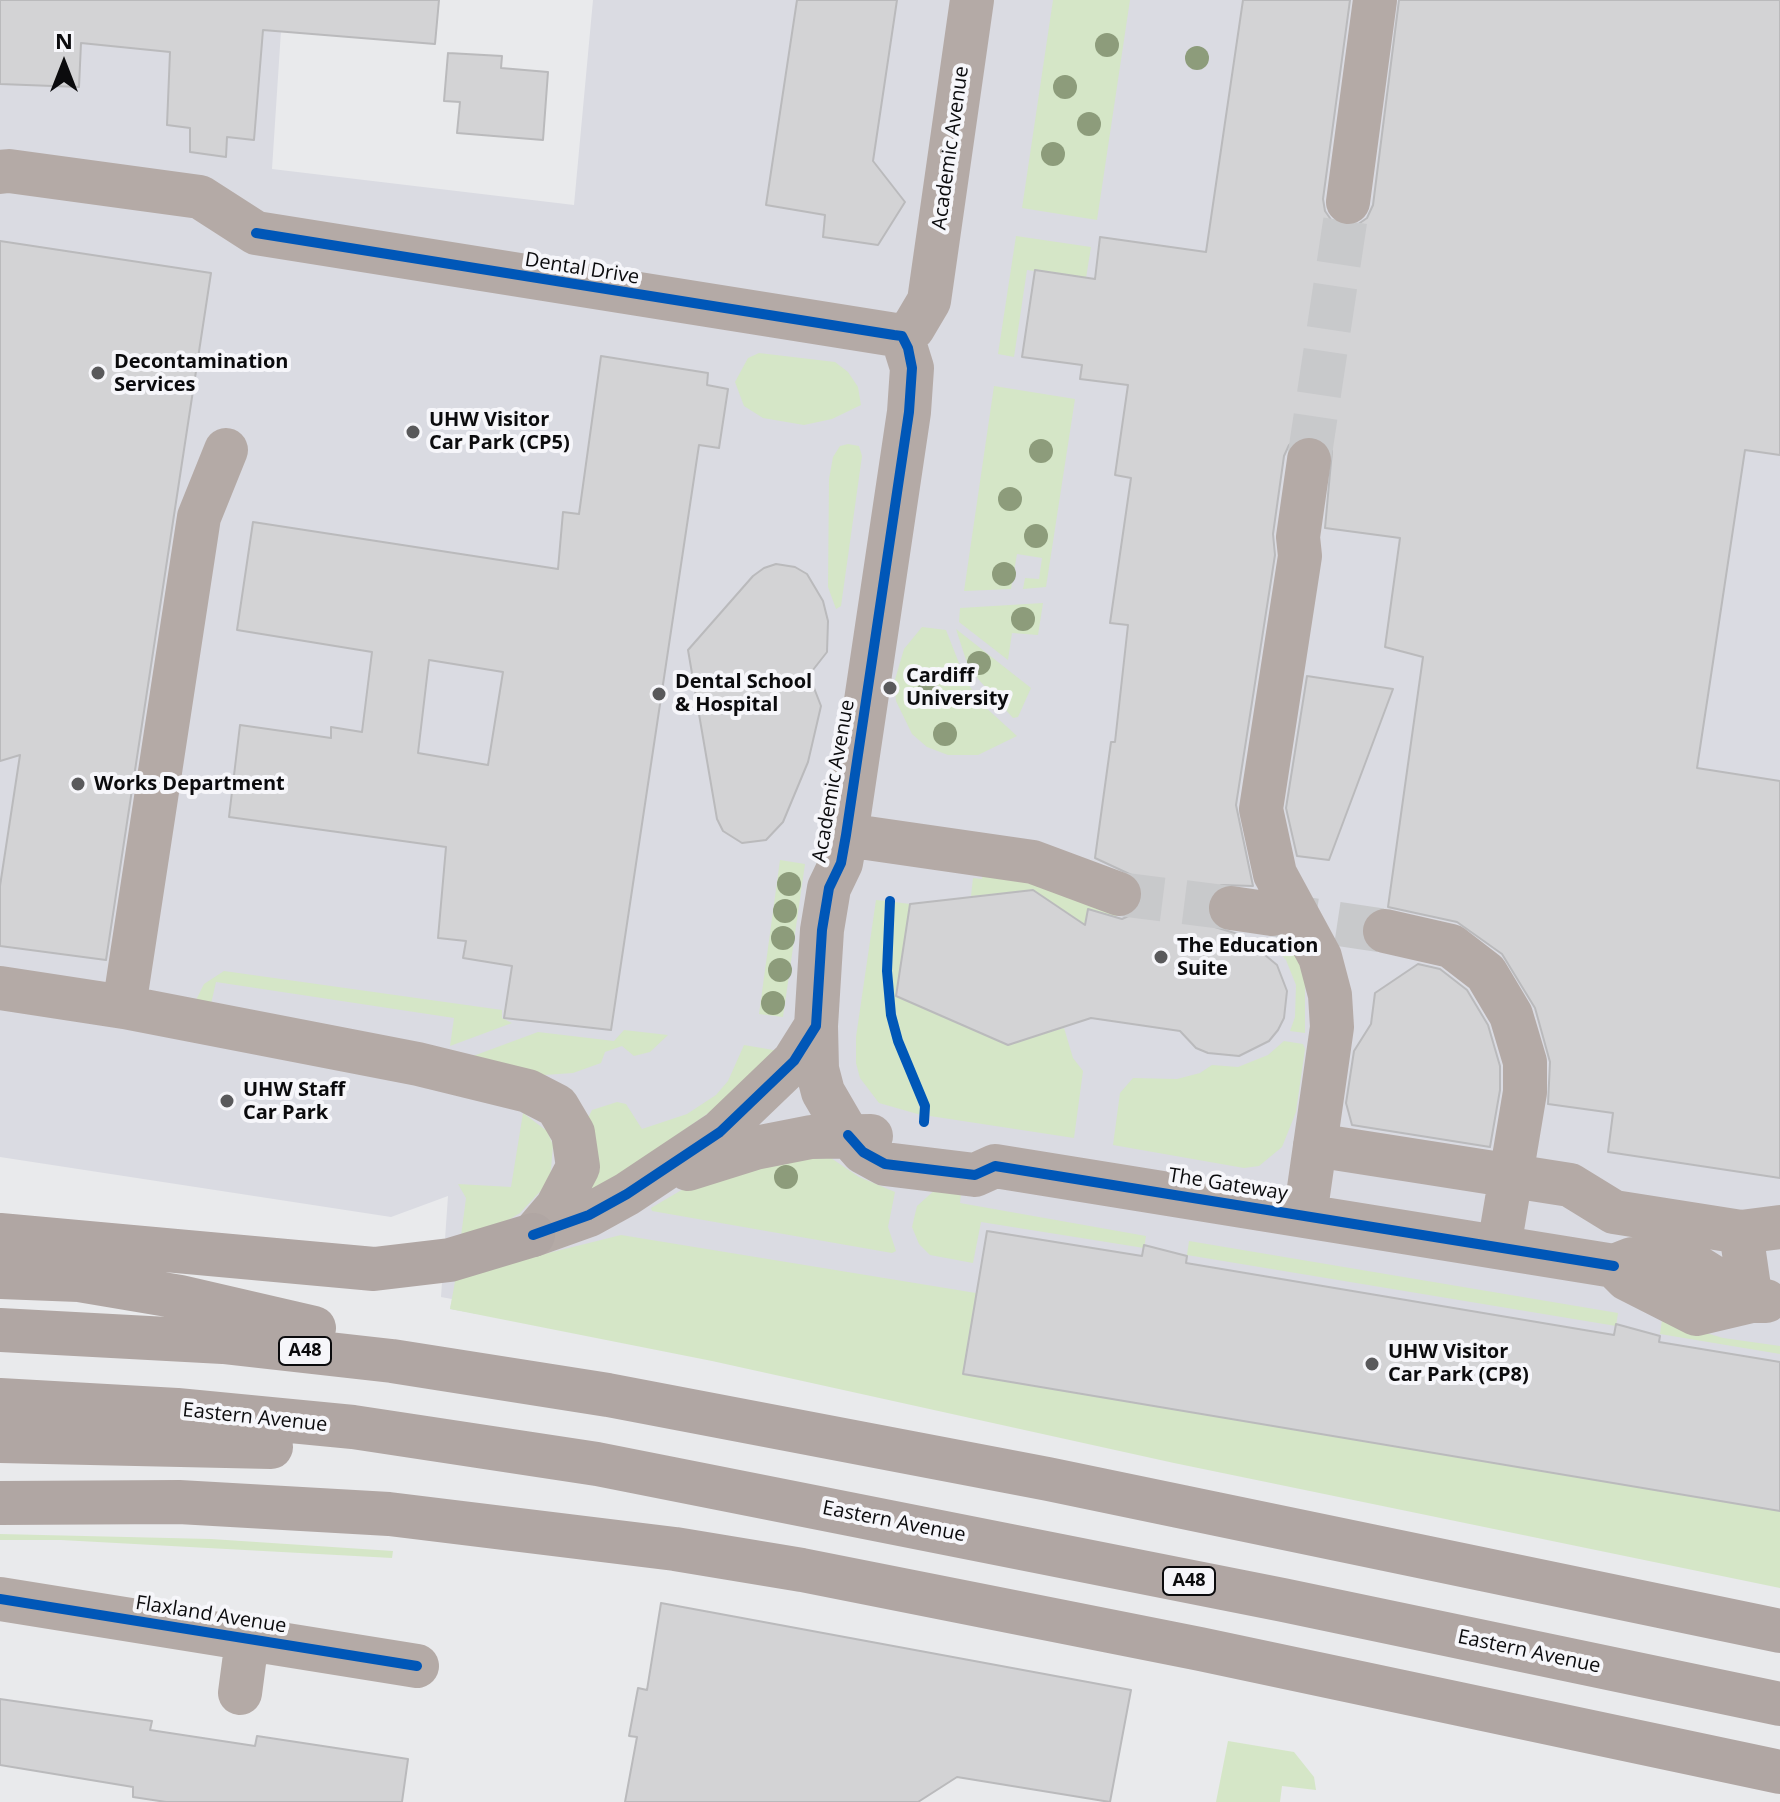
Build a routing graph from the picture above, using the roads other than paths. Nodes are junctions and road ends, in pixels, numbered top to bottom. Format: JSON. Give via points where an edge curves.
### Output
{"nodes":[{"id":1,"x":972,"y":0,"type":"edge"},
{"id":2,"x":1375,"y":0,"type":"edge"},
{"id":3,"x":0,"y":172,"type":"edge"},
{"id":4,"x":1348,"y":202,"type":"tunnel mouth"},
{"id":5,"x":902,"y":336,"type":"junction"},
{"id":6,"x":226,"y":450,"type":"dead end"},
{"id":7,"x":1309,"y":460,"type":"tunnel mouth"},
{"id":8,"x":846,"y":835,"type":"junction"},
{"id":9,"x":1119,"y":894,"type":"tunnel mouth"},
{"id":10,"x":1385,"y":931,"type":"tunnel mouth"},
{"id":11,"x":0,"y":988,"type":"edge"},
{"id":12,"x":124,"y":1007,"type":"junction"},
{"id":13,"x":816,"y":1026,"type":"junction"},
{"id":14,"x":848,"y":1135,"type":"junction"},
{"id":15,"x":1315,"y":1145,"type":"junction"},
{"id":16,"x":1510,"y":1175,"type":"junction"},
{"id":17,"x":627,"y":1194,"type":"junction"},
{"id":18,"x":1305,"y":1216,"type":"junction"},
{"id":19,"x":1760,"y":1230,"type":"edge"},
{"id":20,"x":0,"y":1235,"type":"edge"},
{"id":21,"x":533,"y":1235,"type":"junction"},
{"id":22,"x":1499,"y":1247,"type":"junction"},
{"id":23,"x":0,"y":1277,"type":"edge"},
{"id":24,"x":1765,"y":1301,"type":"edge"},
{"id":25,"x":0,"y":1330,"type":"edge"},
{"id":26,"x":608,"y":1395,"type":"junction"},
{"id":27,"x":0,"y":1400,"type":"edge"},
{"id":28,"x":0,"y":1441,"type":"edge"},
{"id":29,"x":597,"y":1464,"type":"junction"},
{"id":30,"x":0,"y":1503,"type":"edge"},
{"id":31,"x":0,"y":1599,"type":"edge"},
{"id":32,"x":1780,"y":1631,"type":"edge"},
{"id":33,"x":247,"y":1640,"type":"junction"},
{"id":34,"x":417,"y":1666,"type":"dead end"},
{"id":35,"x":240,"y":1693,"type":"dead end"},
{"id":36,"x":1780,"y":1704,"type":"edge"},
{"id":37,"x":1780,"y":1772,"type":"edge"}],
"edges":[{"from":1,"to":5,"type":"street","name":"Academic Avenue","via":[[929,301]]},
{"from":2,"to":4,"type":"street"},
{"from":3,"to":5,"type":"street","name":"Dental Drive","via":[[200,197],[256,233]]},
{"from":5,"to":8,"type":"street","name":"Academic Avenue","via":[[912,368],[910,399]]},
{"from":6,"to":12,"type":"street","via":[[199,517]]},
{"from":7,"to":15,"type":"street","via":[[1300,556],[1261,809],[1275,874],[1320,957],[1330,995],[1332,1027]]},
{"from":8,"to":9,"type":"street","via":[[1033,862]]},
{"from":8,"to":13,"type":"street","name":"Academic Avenue","via":[[824,916]]},
{"from":10,"to":16,"type":"street","via":[[1451,946],[1486,973],[1504,1001],[1525,1062]]},
{"from":11,"to":12,"type":"street"},
{"from":12,"to":21,"type":"street","via":[[418,1064],[528,1091],[557,1106],[573,1133],[578,1167],[557,1207]]},
{"from":13,"to":14,"type":"street","name":"The Gateway","via":[[823,1092]]},
{"from":13,"to":17,"type":"street","name":"Academic Avenue","via":[[794,1061],[748,1108],[693,1152]]},
{"from":14,"to":17,"type":"street","via":[[811,1137],[721,1156]]},
{"from":14,"to":18,"type":"street","name":"The Gateway","via":[[863,1152],[885,1164],[975,1175],[995,1166]]},
{"from":15,"to":16,"type":"street"},
{"from":15,"to":18,"type":"street"},
{"from":16,"to":19,"type":"street","via":[[1570,1185],[1614,1212]]},
{"from":16,"to":22,"type":"street"},
{"from":17,"to":21,"type":"street","via":[[589,1215]]},
{"from":18,"to":22,"type":"street","name":"The Gateway"},
{"from":19,"to":24,"type":"street"},
{"from":20,"to":21,"type":"highway","via":[[374,1269],[450,1260]]},
{"from":22,"to":24,"type":"street","name":"The Gateway","via":[[1614,1266],[1627,1279],[1696,1314]]},
{"from":23,"to":26,"type":"highway","via":[[79,1280],[180,1297]]},
{"from":25,"to":26,"type":"highway","number":"A48","via":[[223,1342],[392,1361]]},
{"from":26,"to":32,"type":"highway","number":"A48","via":[[1048,1479]]},
{"from":27,"to":29,"type":"highway","name":"Eastern Avenue","number":"A48","via":[[353,1427]]},
{"from":28,"to":29,"type":"highway","via":[[189,1443]]},
{"from":29,"to":36,"type":"highway","name":"Eastern Avenue","number":"A48"},
{"from":30,"to":37,"type":"highway","via":[[179,1502],[389,1514],[675,1549],[1185,1645]]},
{"from":31,"to":33,"type":"street","name":"Flaxland Avenue"},
{"from":33,"to":34,"type":"street","name":"Flaxland Avenue"},
{"from":33,"to":35,"type":"street","name":"Flaxland Avenue"}]}
